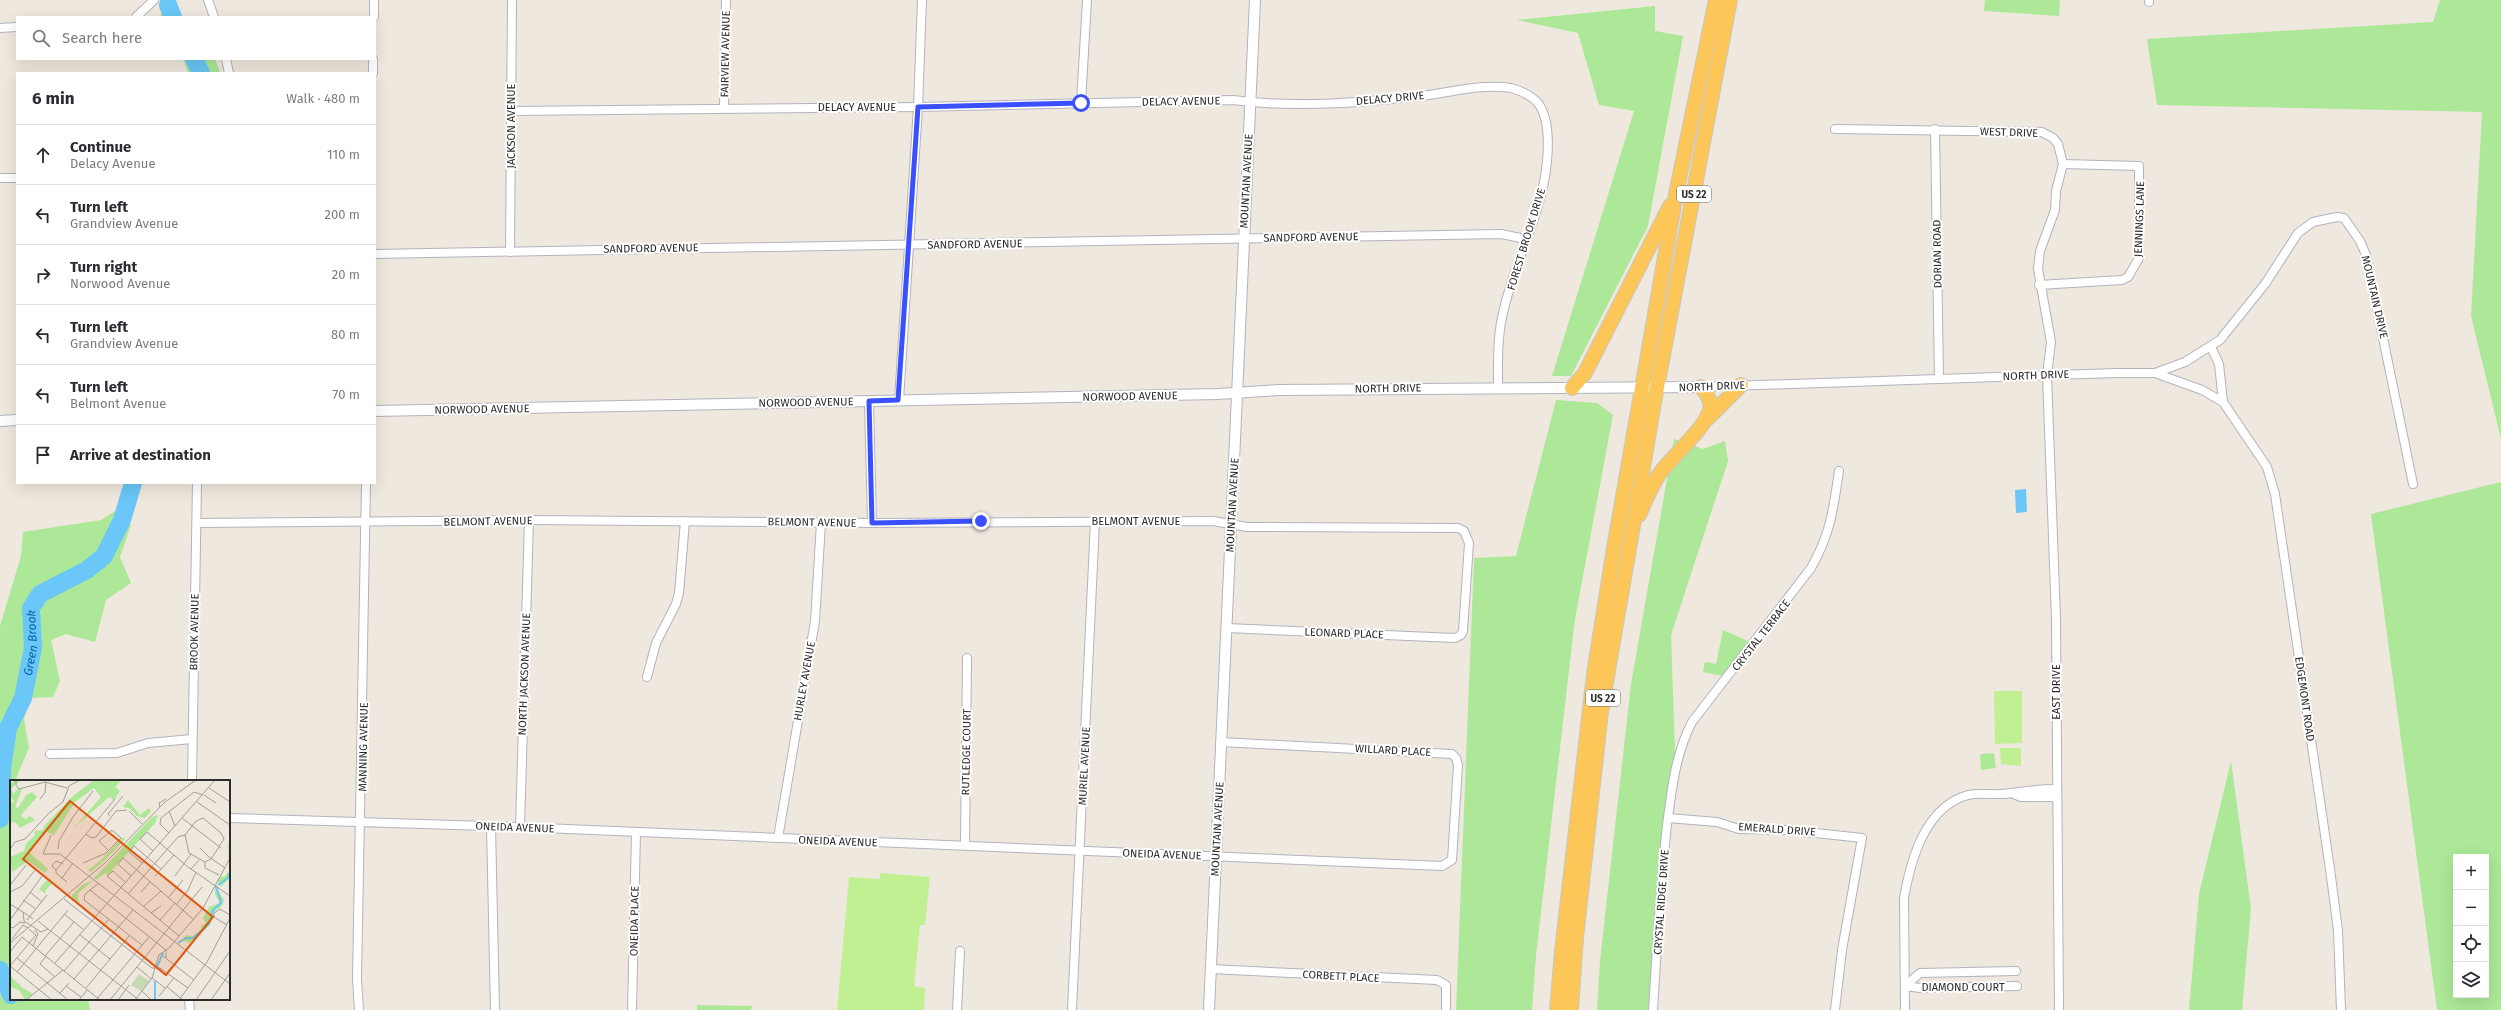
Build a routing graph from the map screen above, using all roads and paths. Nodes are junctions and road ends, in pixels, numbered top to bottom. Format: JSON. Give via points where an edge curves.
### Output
{"nodes":[{"id":1,"x":154,"y":0,"type":"edge"},
{"id":2,"x":208,"y":0,"type":"edge"},
{"id":3,"x":374,"y":0,"type":"edge"},
{"id":4,"x":512,"y":0,"type":"edge"},
{"id":5,"x":726,"y":0,"type":"edge"},
{"id":6,"x":922,"y":0,"type":"edge"},
{"id":7,"x":1087,"y":0,"type":"edge"},
{"id":8,"x":1255,"y":0,"type":"edge"},
{"id":9,"x":1716,"y":0,"type":"edge"},
{"id":10,"x":1730,"y":0,"type":"edge"},
{"id":11,"x":137,"y":16,"type":"edge"},
{"id":12,"x":214,"y":16,"type":"edge"},
{"id":13,"x":374,"y":16,"type":"edge"},
{"id":14,"x":16,"y":27,"type":"edge"},
{"id":15,"x":0,"y":28,"type":"edge"},
{"id":16,"x":226,"y":60,"type":"edge"},
{"id":17,"x":373,"y":60,"type":"edge"},
{"id":18,"x":230,"y":72,"type":"edge"},
{"id":19,"x":373,"y":72,"type":"edge"},
{"id":20,"x":1528,"y":95,"type":"joint"},
{"id":21,"x":1250,"y":102,"type":"junction"},
{"id":22,"x":1081,"y":103,"type":"junction"},
{"id":23,"x":918,"y":107,"type":"junction"},
{"id":24,"x":724,"y":108,"type":"junction"},
{"id":25,"x":511,"y":111,"type":"junction"},
{"id":26,"x":1835,"y":129,"type":"dead end"},
{"id":27,"x":1935,"y":129,"type":"junction"},
{"id":28,"x":2063,"y":164,"type":"junction"},
{"id":29,"x":0,"y":178,"type":"edge"},
{"id":30,"x":16,"y":178,"type":"edge"},
{"id":31,"x":1676,"y":194,"type":"junction"},
{"id":32,"x":1244,"y":239,"type":"junction"},
{"id":33,"x":1526,"y":239,"type":"junction"},
{"id":34,"x":909,"y":245,"type":"junction"},
{"id":35,"x":510,"y":252,"type":"junction"},
{"id":36,"x":376,"y":254,"type":"edge"},
{"id":37,"x":2039,"y":285,"type":"junction"},
{"id":38,"x":2211,"y":347,"type":"junction"},
{"id":39,"x":2185,"y":362,"type":"joint"},
{"id":40,"x":2155,"y":374,"type":"junction"},
{"id":41,"x":2046,"y":375,"type":"junction"},
{"id":42,"x":1939,"y":378,"type":"junction"},
{"id":43,"x":1741,"y":385,"type":"junction"},
{"id":44,"x":1498,"y":387,"type":"junction"},
{"id":45,"x":1701,"y":387,"type":"junction"},
{"id":46,"x":1572,"y":388,"type":"junction"},
{"id":47,"x":1642,"y":388,"type":"junction"},
{"id":48,"x":1657,"y":388,"type":"junction"},
{"id":49,"x":1237,"y":392,"type":"junction"},
{"id":50,"x":898,"y":400,"type":"junction"},
{"id":51,"x":869,"y":401,"type":"junction"},
{"id":52,"x":2222,"y":402,"type":"junction"},
{"id":53,"x":376,"y":411,"type":"edge"},
{"id":54,"x":16,"y":420,"type":"edge"},
{"id":55,"x":1705,"y":420,"type":"junction"},
{"id":56,"x":0,"y":421,"type":"edge"},
{"id":57,"x":1839,"y":471,"type":"dead end"},
{"id":58,"x":197,"y":484,"type":"edge"},
{"id":59,"x":366,"y":484,"type":"edge"},
{"id":60,"x":2413,"y":484,"type":"dead end"},
{"id":61,"x":528,"y":520,"type":"junction"},
{"id":62,"x":685,"y":521,"type":"junction"},
{"id":63,"x":1095,"y":521,"type":"junction"},
{"id":64,"x":197,"y":523,"type":"junction"},
{"id":65,"x":365,"y":523,"type":"junction"},
{"id":66,"x":821,"y":523,"type":"junction"},
{"id":67,"x":872,"y":523,"type":"junction"},
{"id":68,"x":1231,"y":524,"type":"junction"},
{"id":69,"x":1630,"y":536,"type":"junction"},
{"id":70,"x":1227,"y":628,"type":"junction"},
{"id":71,"x":1461,"y":635,"type":"joint"},
{"id":72,"x":967,"y":658,"type":"dead end"},
{"id":73,"x":647,"y":677,"type":"dead end"},
{"id":74,"x":192,"y":739,"type":"junction"},
{"id":75,"x":1221,"y":742,"type":"junction"},
{"id":76,"x":50,"y":754,"type":"dead end"},
{"id":77,"x":192,"y":780,"type":"edge"},
{"id":78,"x":2056,"y":793,"type":"junction"},
{"id":79,"x":1671,"y":794,"type":"joint"},
{"id":80,"x":230,"y":818,"type":"edge"},
{"id":81,"x":1668,"y":818,"type":"junction"},
{"id":82,"x":362,"y":822,"type":"junction"},
{"id":83,"x":491,"y":826,"type":"junction"},
{"id":84,"x":520,"y":827,"type":"junction"},
{"id":85,"x":636,"y":832,"type":"junction"},
{"id":86,"x":778,"y":838,"type":"junction"},
{"id":87,"x":965,"y":845,"type":"junction"},
{"id":88,"x":1080,"y":850,"type":"junction"},
{"id":89,"x":1216,"y":856,"type":"junction"},
{"id":90,"x":1447,"y":864,"type":"joint"},
{"id":91,"x":960,"y":951,"type":"dead end"},
{"id":92,"x":1210,"y":969,"type":"junction"},
{"id":93,"x":2016,"y":971,"type":"dead end"},
{"id":94,"x":1905,"y":986,"type":"junction"},
{"id":95,"x":2017,"y":986,"type":"dead end"},
{"id":96,"x":189,"y":1000,"type":"edge"},
{"id":97,"x":190,"y":1010,"type":"edge"},
{"id":98,"x":359,"y":1010,"type":"edge"},
{"id":99,"x":494,"y":1010,"type":"edge"},
{"id":100,"x":632,"y":1010,"type":"edge"},
{"id":101,"x":957,"y":1010,"type":"edge"},
{"id":102,"x":1072,"y":1010,"type":"edge"},
{"id":103,"x":1209,"y":1010,"type":"edge"},
{"id":104,"x":1446,"y":1010,"type":"edge"},
{"id":105,"x":1557,"y":1010,"type":"edge"},
{"id":106,"x":1571,"y":1010,"type":"edge"},
{"id":107,"x":1653,"y":1010,"type":"edge"},
{"id":108,"x":1835,"y":1010,"type":"edge"},
{"id":109,"x":1905,"y":1010,"type":"edge"},
{"id":110,"x":2059,"y":1010,"type":"edge"},
{"id":111,"x":2341,"y":1010,"type":"edge"}],
"edges":[{"from":1,"to":11,"type":"street"},
{"from":2,"to":12,"type":"street"},
{"from":3,"to":13,"type":"street"},
{"from":4,"to":25,"type":"street","name":"JACKSON AVENUE"},
{"from":5,"to":24,"type":"street","name":"FAIRVIEW AVENUE"},
{"from":6,"to":23,"type":"street"},
{"from":7,"to":22,"type":"street"},
{"from":8,"to":21,"type":"street","name":"MOUNTAIN AVENUE"},
{"from":9,"to":31,"type":"highway","number":"US 22"},
{"from":10,"to":48,"type":"highway","number":"US 22"},
{"from":14,"to":15,"type":"street"},
{"from":16,"to":18,"type":"street"},
{"from":17,"to":19,"type":"street"},
{"from":20,"to":21,"type":"street","name":"DELACY DRIVE","via":[[1512,88],[1490,88],[1361,102],[1266,105]]},
{"from":20,"to":33,"type":"street","name":"FOREST BROOK DRIVE","via":[[1540,106],[1545,119],[1548,142],[1544,182]]},
{"from":21,"to":22,"type":"street","name":"DELACY AVENUE","via":[[1233,100]]},
{"from":21,"to":32,"type":"street","name":"MOUNTAIN AVENUE"},
{"from":22,"to":23,"type":"street","name":"DELACY AVENUE"},
{"from":23,"to":24,"type":"street","name":"DELACY AVENUE"},
{"from":23,"to":34,"type":"street"},
{"from":24,"to":25,"type":"street","name":"DELACY AVENUE"},
{"from":25,"to":35,"type":"street","name":"JACKSON AVENUE"},
{"from":26,"to":27,"type":"street","name":"WEST DRIVE"},
{"from":27,"to":28,"type":"street","name":"WEST DRIVE","via":[[2042,132],[2058,144]]},
{"from":27,"to":42,"type":"street","name":"DORIAN ROAD"},
{"from":28,"to":37,"type":"street","name":"WEST DRIVE","via":[[2056,191],[2055,210],[2040,251]]},
{"from":28,"to":37,"type":"street","name":"JENNINGS LANE","via":[[2139,166],[2139,258],[2128,277],[2122,280]]},
{"from":29,"to":30,"type":"street"},
{"from":31,"to":46,"type":"highway","via":[[1585,374]]},
{"from":31,"to":47,"type":"highway","number":"US 22"},
{"from":32,"to":33,"type":"street","name":"SANDFORD AVENUE","via":[[1500,234]]},
{"from":32,"to":34,"type":"street","name":"SANDFORD AVENUE"},
{"from":32,"to":49,"type":"street","name":"MOUNTAIN AVENUE"},
{"from":33,"to":44,"type":"street","name":"FOREST BROOK DRIVE","via":[[1500,327]]},
{"from":34,"to":35,"type":"street","name":"SANDFORD AVENUE"},
{"from":34,"to":50,"type":"street"},
{"from":35,"to":36,"type":"street","name":"SANDFORD AVENUE"},
{"from":37,"to":41,"type":"street","name":"WEST DRIVE","via":[[2051,342]]},
{"from":38,"to":39,"type":"street","name":"MOUNTAIN DRIVE"},
{"from":38,"to":52,"type":"street","via":[[2219,364]]},
{"from":38,"to":60,"type":"street","name":"MOUNTAIN DRIVE","via":[[2244,312],[2298,233],[2313,222],[2344,218],[2360,241],[2374,287]]},
{"from":39,"to":40,"type":"street","name":"NORTH DRIVE"},
{"from":40,"to":41,"type":"street","name":"NORTH DRIVE"},
{"from":40,"to":52,"type":"street","name":"EDGEMONT ROAD","via":[[2202,390]]},
{"from":41,"to":42,"type":"street","name":"NORTH DRIVE"},
{"from":41,"to":78,"type":"street","name":"EAST DRIVE","via":[[2056,620]]},
{"from":42,"to":43,"type":"street","name":"NORTH DRIVE"},
{"from":43,"to":45,"type":"street","name":"NORTH DRIVE"},
{"from":43,"to":55,"type":"highway"},
{"from":44,"to":46,"type":"street","name":"NORTH DRIVE"},
{"from":44,"to":49,"type":"street","name":"NORTH DRIVE"},
{"from":45,"to":48,"type":"street","name":"NORTH DRIVE"},
{"from":45,"to":55,"type":"highway","via":[[1708,395],[1710,404]]},
{"from":46,"to":47,"type":"street","name":"NORTH DRIVE"},
{"from":47,"to":48,"type":"street","name":"NORTH DRIVE"},
{"from":47,"to":105,"type":"highway","number":"US 22","via":[[1594,674]]},
{"from":48,"to":69,"type":"highway","number":"US 22"},
{"from":49,"to":50,"type":"street","name":"NORWOOD AVENUE"},
{"from":49,"to":68,"type":"street","name":"MOUNTAIN AVENUE"},
{"from":50,"to":51,"type":"street","name":"NORWOOD AVENUE"},
{"from":51,"to":53,"type":"street","name":"NORWOOD AVENUE"},
{"from":51,"to":67,"type":"street"},
{"from":52,"to":111,"type":"street","name":"EDGEMONT ROAD","via":[[2267,467],[2275,494],[2332,884],[2339,946]]},
{"from":54,"to":56,"type":"street"},
{"from":55,"to":69,"type":"highway","via":[[1658,475]]},
{"from":57,"to":79,"type":"street","name":"CRYSTAL TERRACE","via":[[1831,525],[1824,544],[1789,599],[1692,722],[1683,739]]},
{"from":58,"to":64,"type":"street","name":"BROOK AVENUE"},
{"from":59,"to":65,"type":"street","name":"MANNING AVENUE"},
{"from":61,"to":62,"type":"street","name":"BELMONT AVENUE"},
{"from":61,"to":65,"type":"street","name":"BELMONT AVENUE"},
{"from":61,"to":84,"type":"street","name":"NORTH JACKSON AVENUE"},
{"from":62,"to":66,"type":"street","name":"BELMONT AVENUE"},
{"from":62,"to":73,"type":"street","via":[[679,593],[656,643]]},
{"from":63,"to":67,"type":"street","name":"BELMONT AVENUE"},
{"from":63,"to":68,"type":"street","name":"BELMONT AVENUE","via":[[1213,521]]},
{"from":63,"to":88,"type":"street","name":"MURIEL AVENUE"},
{"from":64,"to":65,"type":"street","name":"BELMONT AVENUE"},
{"from":64,"to":74,"type":"street","name":"BROOK AVENUE"},
{"from":65,"to":82,"type":"street","name":"MANNING AVENUE"},
{"from":66,"to":67,"type":"street","name":"BELMONT AVENUE"},
{"from":66,"to":86,"type":"street","name":"HURLEY AVENUE","via":[[815,620]]},
{"from":68,"to":70,"type":"street","name":"MOUNTAIN AVENUE"},
{"from":68,"to":71,"type":"street","name":"BELMONT AVENUE","via":[[1247,527],[1458,528],[1464,531],[1469,543]]},
{"from":69,"to":106,"type":"highway","number":"US 22","via":[[1601,712],[1576,938]]},
{"from":70,"to":71,"type":"street","name":"LEONARD PLACE","via":[[1455,638]]},
{"from":70,"to":75,"type":"street","name":"MOUNTAIN AVENUE"},
{"from":72,"to":87,"type":"street","name":"RUTLEDGE COURT"},
{"from":74,"to":76,"type":"street","via":[[148,743],[117,753]]},
{"from":74,"to":77,"type":"street","name":"BROOK AVENUE"},
{"from":75,"to":89,"type":"street","name":"MOUNTAIN AVENUE"},
{"from":75,"to":90,"type":"street","name":"WILLARD PLACE","via":[[1452,754],[1458,765],[1453,853],[1452,860]]},
{"from":78,"to":94,"type":"street","via":[[2021,797],[2011,793],[1968,796],[1941,809],[1929,823],[1907,880],[1904,898]]},
{"from":78,"to":110,"type":"street","name":"EAST DRIVE"},
{"from":79,"to":81,"type":"street","name":"CRYSTAL RIDGE DRIVE"},
{"from":80,"to":82,"type":"street","name":"ONEIDA AVENUE"},
{"from":81,"to":107,"type":"street","name":"CRYSTAL RIDGE DRIVE"},
{"from":81,"to":108,"type":"street","name":"EMERALD DRIVE","via":[[1717,822],[1739,829],[1788,830],[1862,838],[1842,950]]},
{"from":82,"to":83,"type":"street","name":"ONEIDA AVENUE"},
{"from":82,"to":98,"type":"street","name":"MANNING AVENUE","via":[[357,979]]},
{"from":83,"to":84,"type":"street","name":"ONEIDA AVENUE"},
{"from":83,"to":99,"type":"street"},
{"from":84,"to":85,"type":"street","name":"ONEIDA AVENUE"},
{"from":85,"to":86,"type":"street","name":"ONEIDA AVENUE"},
{"from":85,"to":100,"type":"street","name":"ONEIDA PLACE"},
{"from":86,"to":87,"type":"street","name":"ONEIDA AVENUE"},
{"from":87,"to":88,"type":"street","name":"ONEIDA AVENUE"},
{"from":88,"to":89,"type":"street","name":"ONEIDA AVENUE"},
{"from":88,"to":102,"type":"street","name":"MURIEL AVENUE"},
{"from":89,"to":90,"type":"street","name":"ONEIDA AVENUE","via":[[1442,866]]},
{"from":89,"to":92,"type":"street","name":"MOUNTAIN AVENUE"},
{"from":91,"to":101,"type":"street"},
{"from":92,"to":103,"type":"street","name":"MOUNTAIN AVENUE"},
{"from":92,"to":104,"type":"street","name":"CORBETT PLACE","via":[[1437,980],[1446,985]]},
{"from":93,"to":94,"type":"street","name":"DIAMOND COURT","via":[[1920,973]]},
{"from":94,"to":95,"type":"street","name":"DIAMOND COURT"},
{"from":94,"to":109,"type":"street"},
{"from":96,"to":97,"type":"street"}]}
